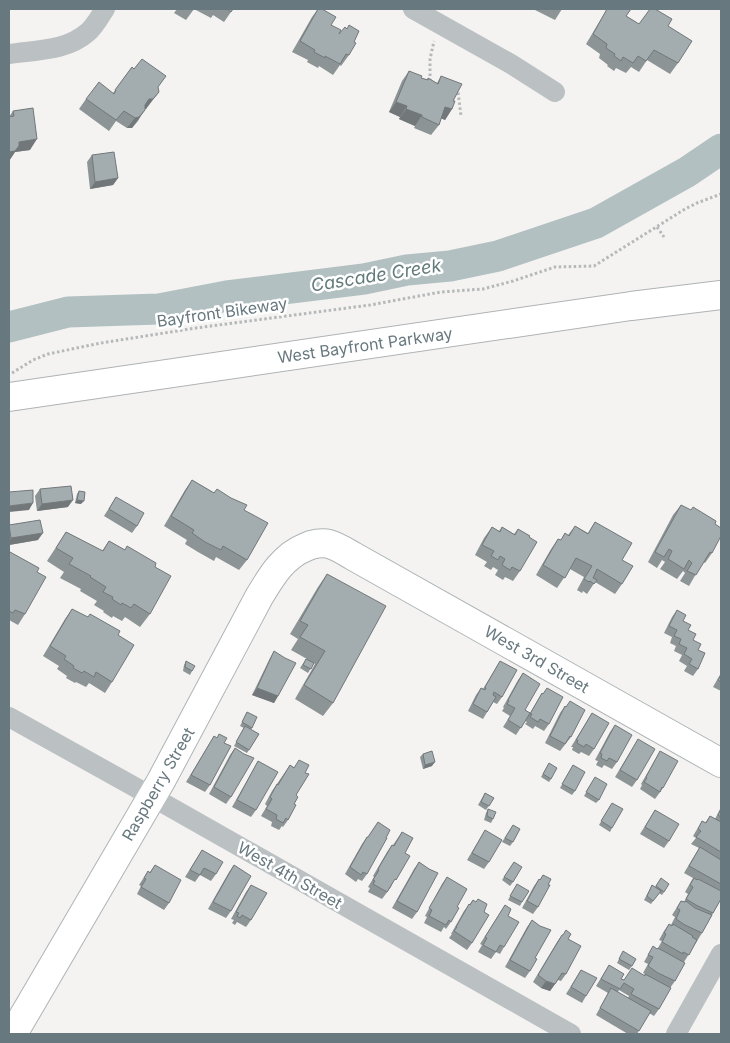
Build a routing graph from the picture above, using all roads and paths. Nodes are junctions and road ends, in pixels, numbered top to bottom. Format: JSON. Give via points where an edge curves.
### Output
{"nodes":[{"id":1,"x":105,"y":9,"type":"edge"},
{"id":2,"x":413,"y":9,"type":"edge"},
{"id":3,"x":438,"y":24,"type":"junction"},
{"id":4,"x":9,"y":54,"type":"edge"},
{"id":5,"x":424,"y":81,"type":"edge"},
{"id":6,"x":430,"y":81,"type":"junction"},
{"id":7,"x":438,"y":84,"type":"edge"},
{"id":8,"x":447,"y":88,"type":"edge"},
{"id":9,"x":556,"y":92,"type":"dead end"},
{"id":10,"x":461,"y":116,"type":"dead end"},
{"id":11,"x":721,"y":194,"type":"edge"},
{"id":12,"x":657,"y":227,"type":"junction"},
{"id":13,"x":664,"y":238,"type":"dead end"},
{"id":14,"x":721,"y":295,"type":"edge"},
{"id":15,"x":9,"y":374,"type":"edge"},
{"id":16,"x":9,"y":397,"type":"edge"},
{"id":17,"x":312,"y":544,"type":"joint"},
{"id":18,"x":9,"y":717,"type":"edge"},
{"id":19,"x":721,"y":763,"type":"edge"},
{"id":20,"x":152,"y":796,"type":"junction"},
{"id":21,"x":721,"y":954,"type":"edge"},
{"id":22,"x":13,"y":1034,"type":"edge"},
{"id":23,"x":571,"y":1034,"type":"edge"},
{"id":24,"x":676,"y":1034,"type":"edge"}],
"edges":[{"from":1,"to":4,"type":"street","via":[[90,30],[74,42]]},
{"from":2,"to":3,"type":"street"},
{"from":3,"to":6,"type":"path","via":[[430,59]]},
{"from":3,"to":9,"type":"street"},
{"from":5,"to":6,"type":"path"},
{"from":6,"to":7,"type":"path"},
{"from":8,"to":10,"type":"path","via":[[458,92]]},
{"from":11,"to":12,"type":"path","name":"Bayfront Bikeway","via":[[698,203]]},
{"from":12,"to":13,"type":"path"},
{"from":12,"to":15,"type":"path","name":"Bayfront Bikeway","via":[[594,266],[555,268],[483,289],[441,292],[101,343],[48,354]]},
{"from":14,"to":16,"type":"main road","name":"West Bayfront Parkway"},
{"from":17,"to":19,"type":"main road","name":"West 3rd Street","via":[[328,544],[353,556]]},
{"from":17,"to":20,"type":"main road","name":"Raspberry Street","via":[[285,559],[274,573]]},
{"from":18,"to":20,"type":"street","name":"West 4th Street"},
{"from":20,"to":22,"type":"main road","name":"Raspberry Street"},
{"from":20,"to":23,"type":"street","name":"West 4th Street"},
{"from":21,"to":24,"type":"street"}]}
